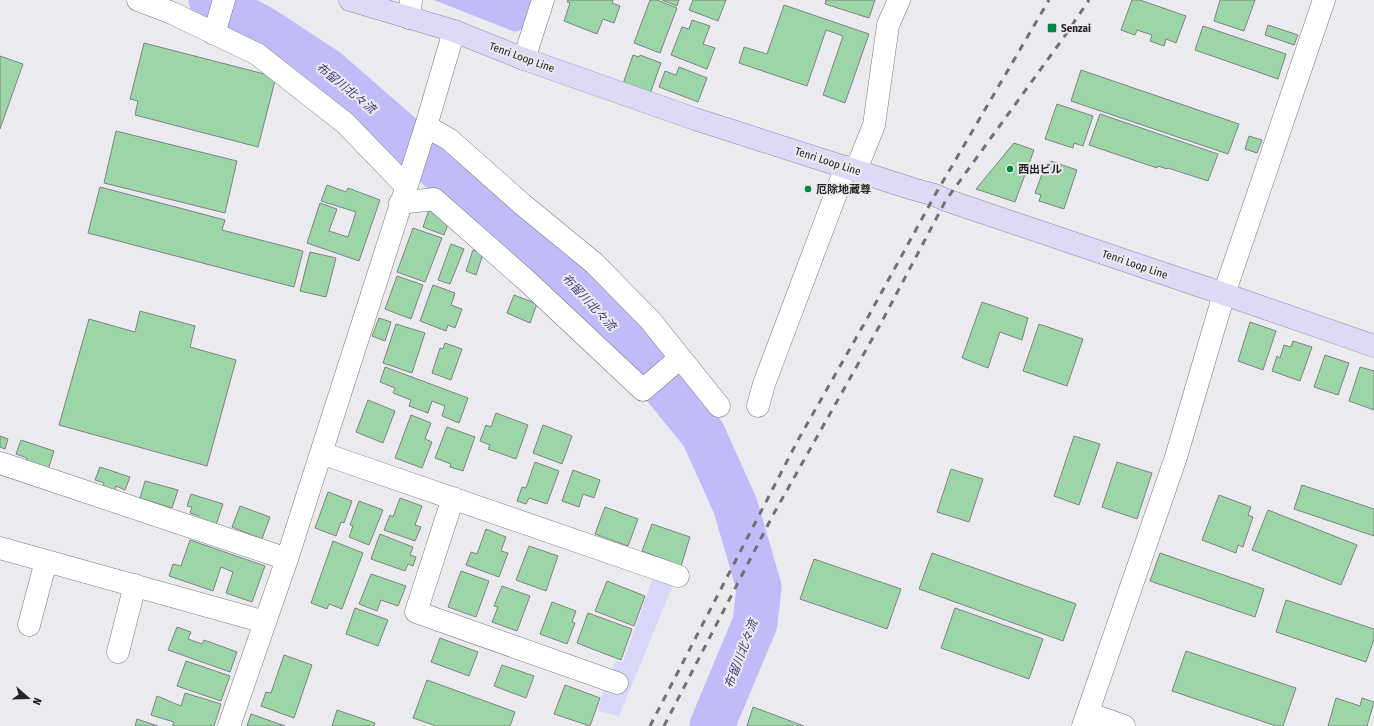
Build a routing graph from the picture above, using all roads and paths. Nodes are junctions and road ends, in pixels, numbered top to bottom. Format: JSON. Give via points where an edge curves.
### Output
{"nodes":[{"id":1,"x":138,"y":0,"type":"edge"},
{"id":2,"x":224,"y":0,"type":"edge"},
{"id":3,"x":350,"y":0,"type":"edge"},
{"id":4,"x":543,"y":0,"type":"edge"},
{"id":5,"x":899,"y":0,"type":"edge"},
{"id":6,"x":1324,"y":0,"type":"edge"},
{"id":7,"x":410,"y":9,"type":"edge"},
{"id":8,"x":454,"y":31,"type":"junction"},
{"id":9,"x":214,"y":34,"type":"junction"},
{"id":10,"x":524,"y":58,"type":"junction"},
{"id":11,"x":426,"y":126,"type":"junction"},
{"id":12,"x":851,"y":168,"type":"junction"},
{"id":13,"x":405,"y":190,"type":"junction"},
{"id":14,"x":1224,"y":294,"type":"junction"},
{"id":15,"x":1374,"y":346,"type":"edge"},
{"id":16,"x":680,"y":358,"type":"junction"},
{"id":17,"x":719,"y":406,"type":"dead end"},
{"id":18,"x":758,"y":406,"type":"dead end"},
{"id":19,"x":321,"y":453,"type":"junction"},
{"id":20,"x":0,"y":463,"type":"edge"},
{"id":21,"x":453,"y":498,"type":"junction"},
{"id":22,"x":0,"y":548,"type":"edge"},
{"id":23,"x":287,"y":559,"type":"junction"},
{"id":24,"x":46,"y":561,"type":"junction"},
{"id":25,"x":678,"y":576,"type":"dead end"},
{"id":26,"x":135,"y":586,"type":"junction"},
{"id":27,"x":265,"y":622,"type":"junction"},
{"id":28,"x":29,"y":625,"type":"dead end"},
{"id":29,"x":118,"y":652,"type":"dead end"},
{"id":30,"x":617,"y":683,"type":"dead end"},
{"id":31,"x":1086,"y":719,"type":"edge"},
{"id":32,"x":229,"y":726,"type":"edge"},
{"id":33,"x":1124,"y":726,"type":"edge"}],
"edges":[{"from":1,"to":9,"type":"street","via":[[172,13]]},
{"from":2,"to":9,"type":"street"},
{"from":3,"to":7,"type":"main road","name":"Tenri Loop Line"},
{"from":4,"to":10,"type":"street"},
{"from":5,"to":12,"type":"street","via":[[888,25],[874,124]]},
{"from":6,"to":14,"type":"street"},
{"from":7,"to":8,"type":"main road","name":"Tenri Loop Line"},
{"from":8,"to":10,"type":"main road","name":"Tenri Loop Line"},
{"from":8,"to":11,"type":"street"},
{"from":9,"to":13,"type":"street","via":[[257,54],[345,122]]},
{"from":10,"to":12,"type":"main road","name":"Tenri Loop Line","via":[[695,119]]},
{"from":11,"to":13,"type":"street"},
{"from":11,"to":16,"type":"street","via":[[450,140],[594,263],[650,320]]},
{"from":12,"to":14,"type":"main road","name":"Tenri Loop Line","via":[[935,194],[954,203]]},
{"from":12,"to":18,"type":"street","via":[[764,384]]},
{"from":13,"to":16,"type":"street","via":[[434,199],[527,281],[643,390]]},
{"from":13,"to":19,"type":"street"},
{"from":14,"to":15,"type":"main road","name":"Tenri Loop Line"},
{"from":14,"to":31,"type":"street","via":[[1176,457]]},
{"from":16,"to":17,"type":"street"},
{"from":19,"to":21,"type":"street"},
{"from":19,"to":23,"type":"street"},
{"from":20,"to":23,"type":"street"},
{"from":21,"to":25,"type":"street"},
{"from":21,"to":30,"type":"street","via":[[416,612]]},
{"from":22,"to":24,"type":"street"},
{"from":23,"to":27,"type":"street"},
{"from":24,"to":26,"type":"street"},
{"from":24,"to":28,"type":"street"},
{"from":26,"to":27,"type":"street"},
{"from":26,"to":29,"type":"street"},
{"from":27,"to":32,"type":"street"},
{"from":31,"to":33,"type":"street"}]}
